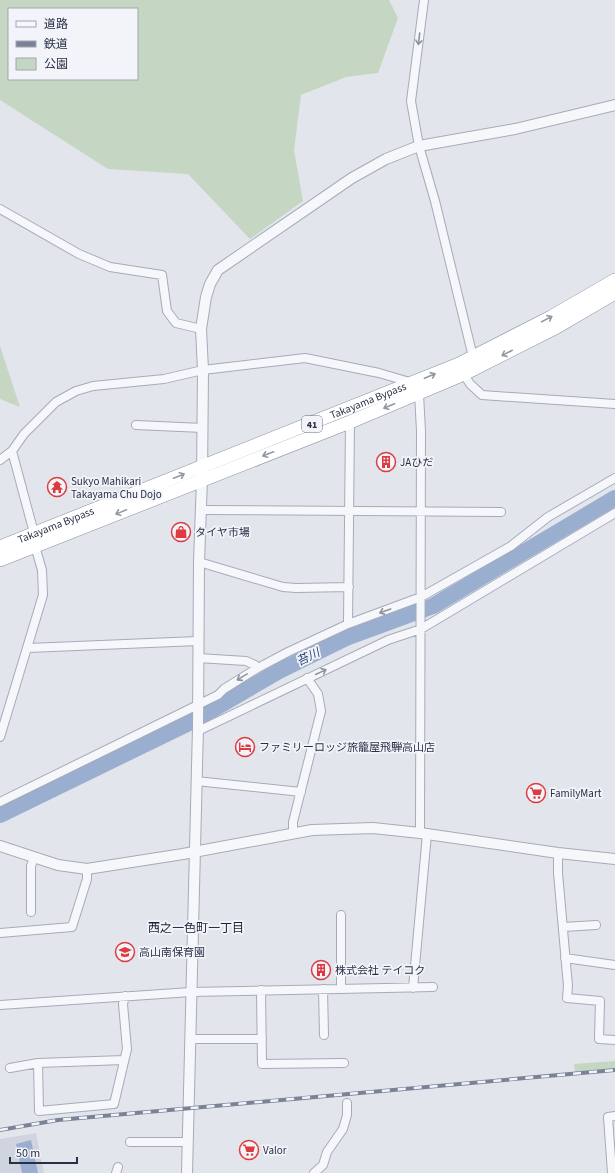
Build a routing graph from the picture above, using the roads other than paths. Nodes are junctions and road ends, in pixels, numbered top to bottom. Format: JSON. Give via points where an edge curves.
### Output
{"nodes":[{"id":1,"x":424,"y":0,"type":"edge"},
{"id":2,"x":615,"y":105,"type":"edge"},
{"id":3,"x":419,"y":146,"type":"junction"},
{"id":4,"x":0,"y":209,"type":"edge"},
{"id":5,"x":615,"y":280,"type":"edge"},
{"id":6,"x":615,"y":293,"type":"edge"},
{"id":7,"x":201,"y":328,"type":"junction"},
{"id":8,"x":473,"y":357,"type":"junction"},
{"id":9,"x":203,"y":370,"type":"junction"},
{"id":10,"x":464,"y":374,"type":"junction"},
{"id":11,"x":416,"y":389,"type":"junction"},
{"id":12,"x":615,"y":404,"type":"edge"},
{"id":13,"x":350,"y":422,"type":"junction"},
{"id":14,"x":136,"y":425,"type":"dead end"},
{"id":15,"x":203,"y":428,"type":"junction"},
{"id":16,"x":12,"y":451,"type":"junction"},
{"id":17,"x":0,"y":460,"type":"edge"},
{"id":18,"x":202,"y":473,"type":"junction"},
{"id":19,"x":615,"y":478,"type":"edge"},
{"id":20,"x":200,"y":510,"type":"junction"},
{"id":21,"x":350,"y":512,"type":"junction"},
{"id":22,"x":422,"y":512,"type":"junction"},
{"id":23,"x":501,"y":512,"type":"dead end"},
{"id":24,"x":615,"y":513,"type":"edge"},
{"id":25,"x":34,"y":533,"type":"junction"},
{"id":26,"x":35,"y":546,"type":"junction"},
{"id":27,"x":0,"y":547,"type":"edge"},
{"id":28,"x":0,"y":560,"type":"edge"},
{"id":29,"x":199,"y":562,"type":"junction"},
{"id":30,"x":349,"y":587,"type":"junction"},
{"id":31,"x":422,"y":599,"type":"junction"},
{"id":32,"x":348,"y":624,"type":"junction"},
{"id":33,"x":421,"y":628,"type":"junction"},
{"id":34,"x":198,"y":641,"type":"junction"},
{"id":35,"x":28,"y":648,"type":"junction"},
{"id":36,"x":198,"y":658,"type":"junction"},
{"id":37,"x":256,"y":669,"type":"junction"},
{"id":38,"x":307,"y":678,"type":"junction"},
{"id":39,"x":198,"y":705,"type":"junction"},
{"id":40,"x":198,"y":729,"type":"junction"},
{"id":41,"x":0,"y":737,"type":"edge"},
{"id":42,"x":196,"y":781,"type":"junction"},
{"id":43,"x":301,"y":792,"type":"junction"},
{"id":44,"x":0,"y":802,"type":"edge"},
{"id":45,"x":293,"y":832,"type":"junction"},
{"id":46,"x":424,"y":833,"type":"junction"},
{"id":47,"x":0,"y":846,"type":"edge"},
{"id":48,"x":194,"y":852,"type":"junction"},
{"id":49,"x":558,"y":853,"type":"junction"},
{"id":50,"x":34,"y":858,"type":"junction"},
{"id":51,"x":615,"y":859,"type":"edge"},
{"id":52,"x":87,"y":869,"type":"junction"},
{"id":53,"x":31,"y":912,"type":"dead end"},
{"id":54,"x":341,"y":915,"type":"dead end"},
{"id":55,"x":596,"y":925,"type":"dead end"},
{"id":56,"x":563,"y":927,"type":"junction"},
{"id":57,"x":0,"y":932,"type":"edge"},
{"id":58,"x":565,"y":958,"type":"junction"},
{"id":59,"x":615,"y":964,"type":"edge"},
{"id":60,"x":433,"y":987,"type":"dead end"},
{"id":61,"x":413,"y":988,"type":"junction"},
{"id":62,"x":323,"y":989,"type":"junction"},
{"id":63,"x":341,"y":989,"type":"junction"},
{"id":64,"x":261,"y":990,"type":"junction"},
{"id":65,"x":191,"y":992,"type":"junction"},
{"id":66,"x":125,"y":996,"type":"junction"},
{"id":67,"x":0,"y":1005,"type":"edge"},
{"id":68,"x":324,"y":1035,"type":"dead end"},
{"id":69,"x":190,"y":1039,"type":"junction"},
{"id":70,"x":262,"y":1039,"type":"junction"},
{"id":71,"x":615,"y":1040,"type":"edge"},
{"id":72,"x":124,"y":1060,"type":"junction"},
{"id":73,"x":344,"y":1062,"type":"dead end"},
{"id":74,"x":38,"y":1063,"type":"junction"},
{"id":75,"x":10,"y":1068,"type":"dead end"},
{"id":76,"x":347,"y":1103,"type":"dead end"},
{"id":77,"x":615,"y":1116,"type":"edge"},
{"id":78,"x":130,"y":1142,"type":"dead end"},
{"id":79,"x":188,"y":1142,"type":"junction"},
{"id":80,"x":187,"y":1173,"type":"edge"},
{"id":81,"x":314,"y":1173,"type":"edge"},
{"id":82,"x":612,"y":1173,"type":"edge"}],
"edges":[{"from":1,"to":3,"type":"street","one_way":true,"via":[[411,101]]},
{"from":2,"to":3,"type":"street","via":[[516,129]]},
{"from":3,"to":7,"type":"street","via":[[386,159],[352,178],[218,270],[206,297]]},
{"from":3,"to":8,"type":"street"},
{"from":4,"to":7,"type":"street","via":[[79,254],[110,267],[162,275],[167,311],[176,323]]},
{"from":8,"to":5,"type":"highway","name":"Takayama Bypass","number":"41","one_way":true,"via":[[551,317]]},
{"from":6,"to":10,"type":"highway","name":"Takayama Bypass","number":"41","one_way":true,"via":[[557,327]]},
{"from":7,"to":9,"type":"street"},
{"from":11,"to":8,"type":"highway","name":"Takayama Bypass","number":"41","one_way":true},
{"from":9,"to":11,"type":"street","via":[[305,358],[380,373]]},
{"from":9,"to":15,"type":"street"},
{"from":9,"to":16,"type":"street","via":[[164,379],[93,386],[76,391],[56,402],[24,434]]},
{"from":10,"to":11,"type":"highway","name":"Takayama Bypass","number":"41"},
{"from":10,"to":12,"type":"street","via":[[482,395]]},
{"from":11,"to":13,"type":"highway","name":"Takayama Bypass","number":"41","one_way":true},
{"from":11,"to":18,"type":"highway","name":"Takayama Bypass","number":"41"},
{"from":11,"to":22,"type":"street"},
{"from":13,"to":18,"type":"highway","name":"Takayama Bypass","number":"41","one_way":true},
{"from":13,"to":21,"type":"street"},
{"from":14,"to":15,"type":"street"},
{"from":15,"to":18,"type":"street"},
{"from":16,"to":17,"type":"street"},
{"from":16,"to":25,"type":"street"},
{"from":18,"to":20,"type":"street"},
{"from":25,"to":18,"type":"highway","name":"Takayama Bypass","number":"41","one_way":true},
{"from":18,"to":26,"type":"highway","name":"Takayama Bypass","number":"41","one_way":true},
{"from":19,"to":31,"type":"street","via":[[548,517],[511,546]]},
{"from":20,"to":21,"type":"street"},
{"from":20,"to":29,"type":"street"},
{"from":21,"to":22,"type":"street"},
{"from":21,"to":30,"type":"street"},
{"from":22,"to":23,"type":"street"},
{"from":22,"to":31,"type":"street"},
{"from":24,"to":33,"type":"street"},
{"from":25,"to":27,"type":"highway","name":"Takayama Bypass","number":"41"},
{"from":26,"to":28,"type":"highway","name":"Takayama Bypass","number":"41"},
{"from":26,"to":35,"type":"street","via":[[44,589]]},
{"from":29,"to":30,"type":"street","via":[[283,587]]},
{"from":29,"to":34,"type":"street"},
{"from":30,"to":32,"type":"street"},
{"from":31,"to":32,"type":"street","one_way":true},
{"from":31,"to":33,"type":"street"},
{"from":32,"to":37,"type":"street"},
{"from":38,"to":33,"type":"street","one_way":true,"via":[[388,640]]},
{"from":33,"to":46,"type":"street"},
{"from":34,"to":35,"type":"street"},
{"from":34,"to":36,"type":"street"},
{"from":35,"to":41,"type":"street"},
{"from":36,"to":37,"type":"street","via":[[246,661]]},
{"from":36,"to":39,"type":"street"},
{"from":37,"to":39,"type":"street","one_way":true,"via":[[218,695]]},
{"from":38,"to":40,"type":"street"},
{"from":38,"to":43,"type":"street","via":[[318,694],[321,711]]},
{"from":39,"to":40,"type":"street"},
{"from":39,"to":44,"type":"street"},
{"from":40,"to":42,"type":"street"},
{"from":42,"to":43,"type":"street"},
{"from":42,"to":48,"type":"street"},
{"from":43,"to":45,"type":"street"},
{"from":45,"to":46,"type":"street","via":[[373,828]]},
{"from":45,"to":48,"type":"street"},
{"from":46,"to":49,"type":"street"},
{"from":46,"to":61,"type":"street"},
{"from":47,"to":50,"type":"street"},
{"from":48,"to":52,"type":"street"},
{"from":48,"to":65,"type":"street"},
{"from":49,"to":51,"type":"street"},
{"from":49,"to":56,"type":"street"},
{"from":50,"to":52,"type":"street","via":[[69,868]]},
{"from":50,"to":53,"type":"street","via":[[31,866]]},
{"from":52,"to":57,"type":"street","via":[[72,927]]},
{"from":54,"to":63,"type":"street"},
{"from":55,"to":56,"type":"street"},
{"from":56,"to":58,"type":"street"},
{"from":58,"to":59,"type":"street"},
{"from":58,"to":71,"type":"street","via":[[567,998],[600,1000],[599,1039]]},
{"from":60,"to":61,"type":"street"},
{"from":61,"to":63,"type":"street"},
{"from":62,"to":63,"type":"street"},
{"from":62,"to":64,"type":"street"},
{"from":62,"to":68,"type":"street"},
{"from":64,"to":65,"type":"street"},
{"from":64,"to":70,"type":"street"},
{"from":65,"to":66,"type":"street"},
{"from":65,"to":69,"type":"street"},
{"from":66,"to":67,"type":"street"},
{"from":66,"to":72,"type":"street","via":[[127,1049]]},
{"from":69,"to":70,"type":"street"},
{"from":69,"to":79,"type":"street"},
{"from":70,"to":73,"type":"street","via":[[262,1064]]},
{"from":72,"to":74,"type":"street"},
{"from":72,"to":74,"type":"street","via":[[114,1104],[39,1111]]},
{"from":74,"to":75,"type":"street"},
{"from":76,"to":81,"type":"street","via":[[343,1130],[327,1152],[323,1165]]},
{"from":77,"to":82,"type":"street","via":[[608,1117]]},
{"from":78,"to":79,"type":"street"},
{"from":79,"to":80,"type":"street"}]}
